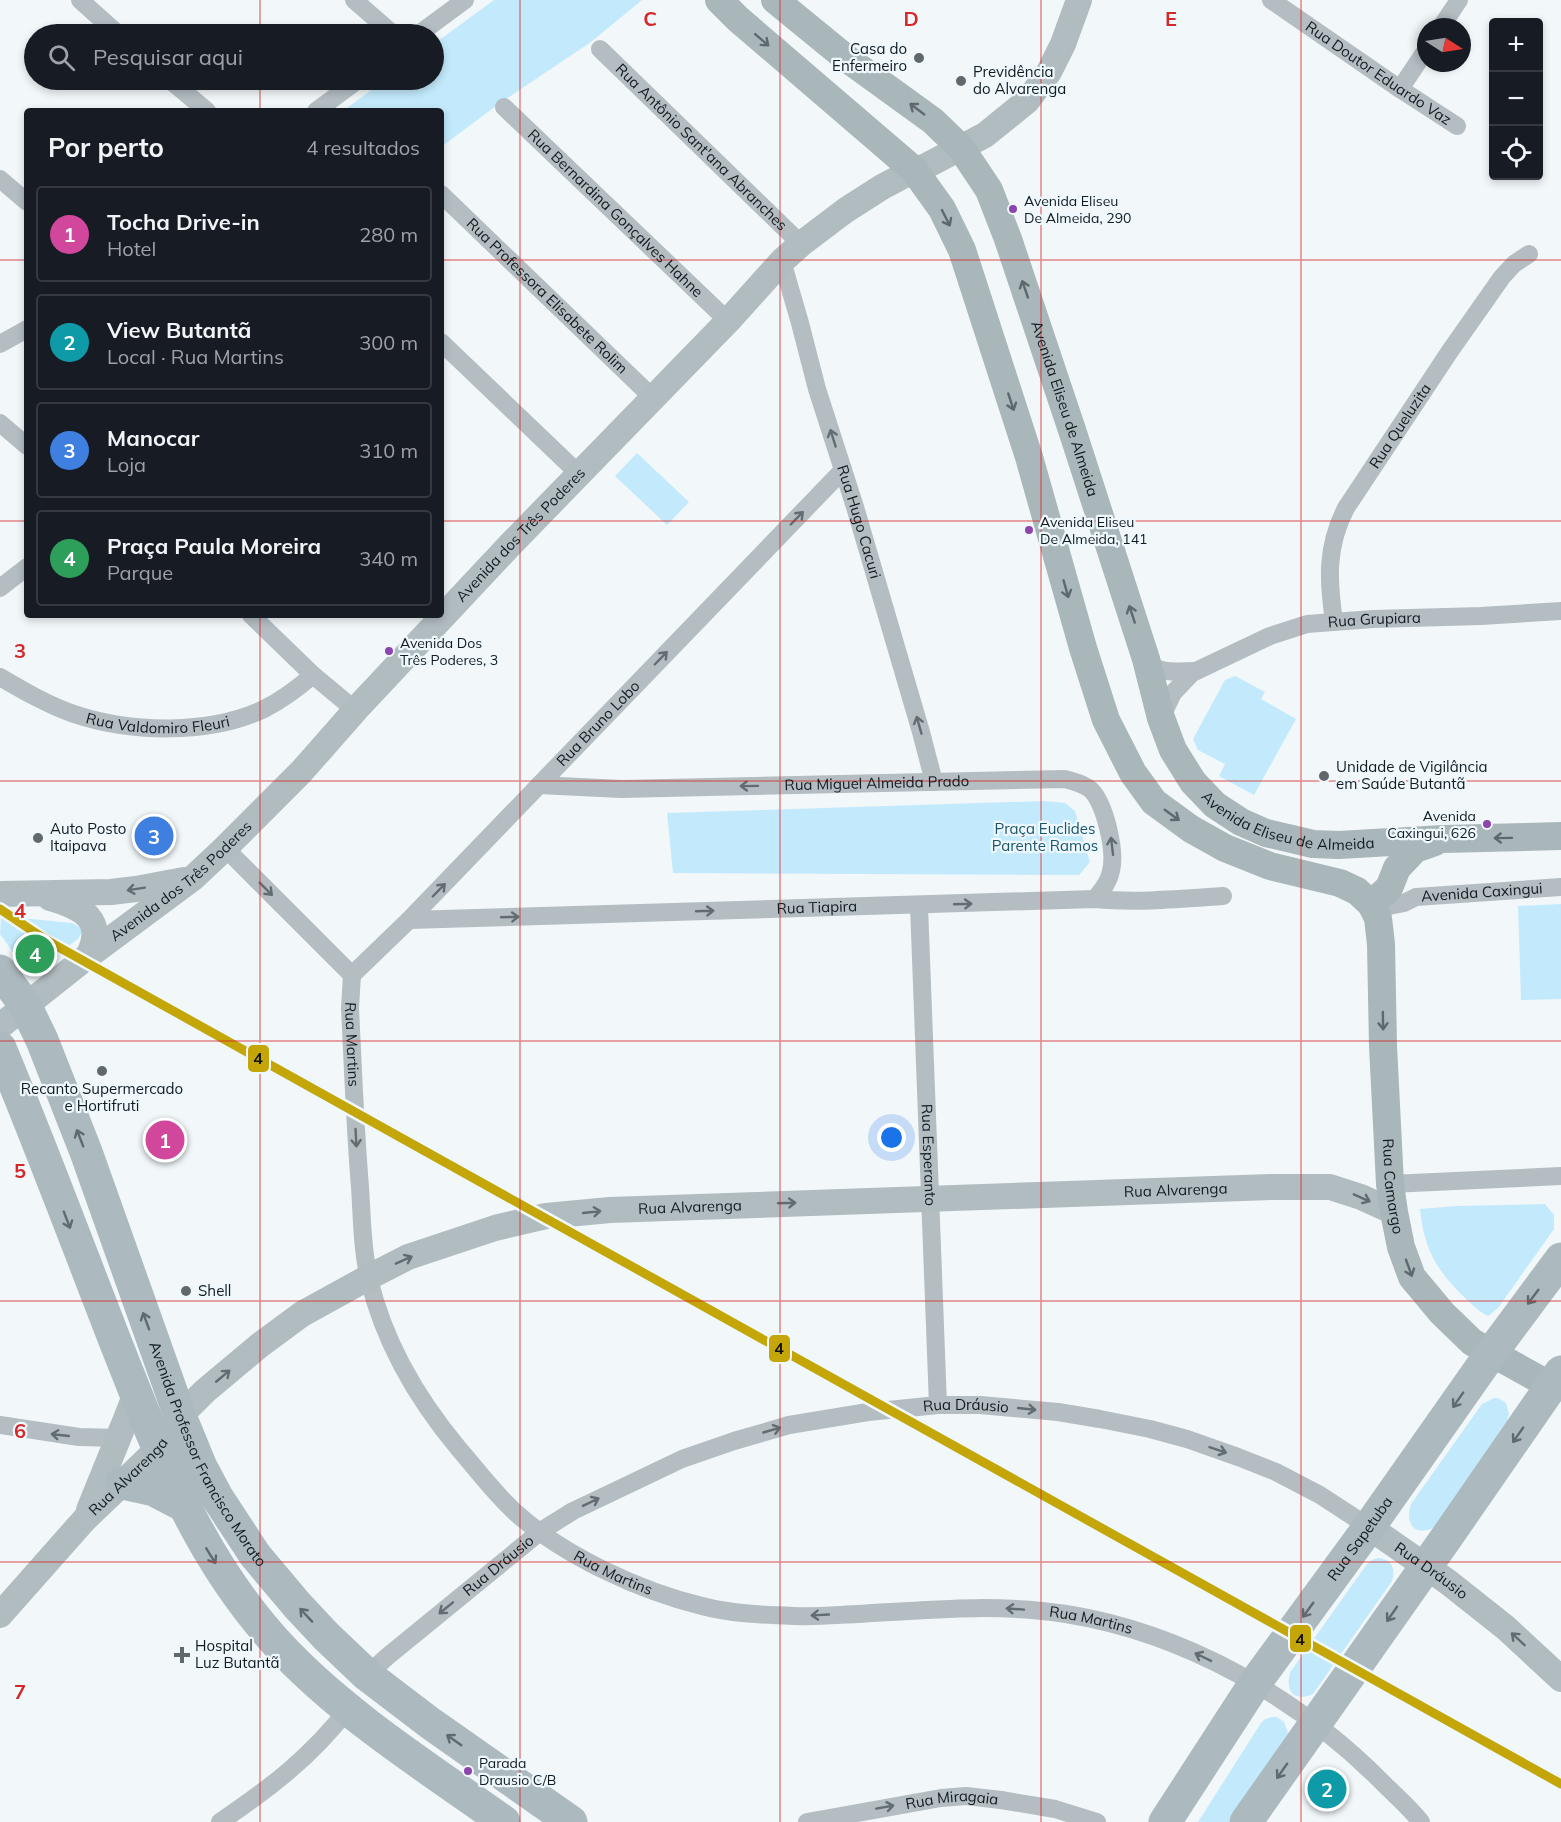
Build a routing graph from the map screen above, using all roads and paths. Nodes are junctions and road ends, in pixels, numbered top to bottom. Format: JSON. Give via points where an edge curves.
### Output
{"nodes":[{"id":1,"x":80,"y":0,"type":"edge"},
{"id":2,"x":354,"y":0,"type":"edge"},
{"id":3,"x":465,"y":0,"type":"edge"},
{"id":4,"x":719,"y":0,"type":"edge"},
{"id":5,"x":775,"y":0,"type":"edge"},
{"id":6,"x":1079,"y":0,"type":"edge"},
{"id":7,"x":1271,"y":0,"type":"edge"},
{"id":8,"x":1459,"y":0,"type":"edge"},
{"id":9,"x":1447,"y":18,"type":"edge"},
{"id":10,"x":107,"y":24,"type":"edge"},
{"id":11,"x":382,"y":24,"type":"edge"},
{"id":12,"x":433,"y":24,"type":"edge"},
{"id":13,"x":600,"y":49,"type":"dead end"},
{"id":14,"x":1417,"y":64,"type":"edge"},
{"id":15,"x":1400,"y":89,"type":"junction"},
{"id":16,"x":182,"y":90,"type":"edge"},
{"id":17,"x":344,"y":90,"type":"edge"},
{"id":18,"x":504,"y":107,"type":"dead end"},
{"id":19,"x":203,"y":108,"type":"edge"},
{"id":20,"x":320,"y":108,"type":"edge"},
{"id":21,"x":1457,"y":126,"type":"dead end"},
{"id":22,"x":961,"y":148,"type":"junction"},
{"id":23,"x":914,"y":170,"type":"junction"},
{"id":24,"x":0,"y":179,"type":"edge"},
{"id":25,"x":444,"y":197,"type":"edge"},
{"id":26,"x":24,"y":199,"type":"edge"},
{"id":27,"x":801,"y":244,"type":"junction"},
{"id":28,"x":1528,"y":254,"type":"dead end"},
{"id":29,"x":782,"y":261,"type":"junction"},
{"id":30,"x":729,"y":321,"type":"junction"},
{"id":31,"x":24,"y":331,"type":"edge"},
{"id":32,"x":0,"y":344,"type":"edge"},
{"id":33,"x":444,"y":345,"type":"edge"},
{"id":34,"x":653,"y":398,"type":"junction"},
{"id":35,"x":0,"y":423,"type":"edge"},
{"id":36,"x":24,"y":443,"type":"edge"},
{"id":37,"x":843,"y":470,"type":"junction"},
{"id":38,"x":579,"y":474,"type":"junction"},
{"id":39,"x":24,"y":569,"type":"edge"},
{"id":40,"x":0,"y":588,"type":"edge"},
{"id":41,"x":1561,"y":611,"type":"edge"},
{"id":42,"x":444,"y":616,"type":"edge"},
{"id":43,"x":254,"y":618,"type":"edge"},
{"id":44,"x":442,"y":618,"type":"edge"},
{"id":45,"x":1334,"y":621,"type":"junction"},
{"id":46,"x":1146,"y":659,"type":"junction"},
{"id":47,"x":1196,"y":670,"type":"junction"},
{"id":48,"x":313,"y":675,"type":"junction"},
{"id":49,"x":0,"y":677,"type":"edge"},
{"id":50,"x":355,"y":710,"type":"junction"},
{"id":51,"x":1161,"y":718,"type":"junction"},
{"id":52,"x":934,"y":782,"type":"junction"},
{"id":53,"x":539,"y":785,"type":"junction"},
{"id":54,"x":1561,"y":836,"type":"edge"},
{"id":55,"x":1443,"y":839,"type":"junction"},
{"id":56,"x":225,"y":848,"type":"junction"},
{"id":57,"x":193,"y":878,"type":"junction"},
{"id":58,"x":1561,"y":887,"type":"edge"},
{"id":59,"x":0,"y":894,"type":"edge"},
{"id":60,"x":36,"y":894,"type":"junction"},
{"id":61,"x":1223,"y":896,"type":"dead end"},
{"id":62,"x":1095,"y":899,"type":"junction"},
{"id":63,"x":1385,"y":901,"type":"junction"},
{"id":64,"x":919,"y":906,"type":"junction"},
{"id":65,"x":410,"y":920,"type":"junction"},
{"id":66,"x":88,"y":956,"type":"junction"},
{"id":67,"x":0,"y":971,"type":"edge"},
{"id":68,"x":352,"y":975,"type":"junction"},
{"id":69,"x":25,"y":1005,"type":"junction"},
{"id":70,"x":0,"y":1026,"type":"edge"},
{"id":71,"x":0,"y":1048,"type":"edge"},
{"id":72,"x":6,"y":1080,"type":"edge"},
{"id":73,"x":1561,"y":1176,"type":"edge"},
{"id":74,"x":1390,"y":1184,"type":"junction"},
{"id":75,"x":931,"y":1198,"type":"junction"},
{"id":76,"x":1394,"y":1212,"type":"junction"},
{"id":77,"x":1561,"y":1260,"type":"edge"},
{"id":78,"x":369,"y":1277,"type":"junction"},
{"id":79,"x":1492,"y":1352,"type":"junction"},
{"id":80,"x":1558,"y":1384,"type":"edge"},
{"id":81,"x":135,"y":1393,"type":"junction"},
{"id":82,"x":938,"y":1405,"type":"junction"},
{"id":83,"x":180,"y":1416,"type":"junction"},
{"id":84,"x":0,"y":1425,"type":"edge"},
{"id":85,"x":119,"y":1438,"type":"junction"},
{"id":86,"x":158,"y":1449,"type":"junction"},
{"id":87,"x":122,"y":1483,"type":"junction"},
{"id":88,"x":183,"y":1505,"type":"junction"},
{"id":89,"x":85,"y":1519,"type":"junction"},
{"id":90,"x":1369,"y":1527,"type":"junction"},
{"id":91,"x":540,"y":1531,"type":"junction"},
{"id":92,"x":1425,"y":1567,"type":"junction"},
{"id":93,"x":0,"y":1615,"type":"edge"},
{"id":94,"x":367,"y":1675,"type":"junction"},
{"id":95,"x":1561,"y":1680,"type":"edge"},
{"id":96,"x":1255,"y":1683,"type":"junction"},
{"id":97,"x":348,"y":1709,"type":"junction"},
{"id":98,"x":1315,"y":1723,"type":"junction"},
{"id":99,"x":1182,"y":1807,"type":"edge"},
{"id":100,"x":220,"y":1822,"type":"edge"},
{"id":101,"x":504,"y":1822,"type":"edge"},
{"id":102,"x":571,"y":1822,"type":"edge"},
{"id":103,"x":807,"y":1822,"type":"edge"},
{"id":104,"x":1097,"y":1822,"type":"edge"},
{"id":105,"x":1165,"y":1822,"type":"edge"},
{"id":106,"x":1246,"y":1822,"type":"edge"},
{"id":107,"x":1421,"y":1822,"type":"edge"}],
"edges":[{"from":1,"to":10,"type":"street"},
{"from":2,"to":11,"type":"street"},
{"from":3,"to":12,"type":"street"},
{"from":4,"to":23,"type":"main road","one_way":true},
{"from":22,"to":5,"type":"main road","name":"Avenida Eliseu de Almeida","one_way":true,"via":[[933,121]]},
{"from":6,"to":22,"type":"main road","name":"Avenida dos Três Poderes","via":[[1049,72],[1027,101],[985,135]]},
{"from":7,"to":15,"type":"street","name":"Rua Doutor Eduardo Vaz"},
{"from":8,"to":9,"type":"street"},
{"from":13,"to":27,"type":"street","name":"Rua Antônio Sant'ana Abranches"},
{"from":14,"to":15,"type":"street"},
{"from":15,"to":21,"type":"street","name":"Rua Doutor Eduardo Vaz"},
{"from":16,"to":19,"type":"street"},
{"from":17,"to":20,"type":"street"},
{"from":18,"to":30,"type":"street","name":"Rua Bernardina Gonçalves Hahne"},
{"from":22,"to":23,"type":"main road","name":"Avenida dos Três Poderes"},
{"from":46,"to":22,"type":"main road","name":"Avenida Eliseu de Almeida","one_way":true,"via":[[1008,239],[989,190]]},
{"from":23,"to":27,"type":"main road","name":"Avenida dos Três Poderes","via":[[846,210]]},
{"from":23,"to":63,"type":"main road","one_way":true,"via":[[942,209],[962,250],[1029,457],[1106,720],[1132,773],[1154,802],[1225,848]]},
{"from":24,"to":26,"type":"street"},
{"from":25,"to":34,"type":"street","name":"Rua Professora Elisabete Rolim"},
{"from":27,"to":29,"type":"main road","name":"Avenida dos Três Poderes"},
{"from":28,"to":45,"type":"street","name":"Rua Queluzita","via":[[1502,277],[1346,508],[1335,531],[1329,561]]},
{"from":29,"to":30,"type":"main road","name":"Avenida dos Três Poderes"},
{"from":37,"to":29,"type":"street","name":"Rua Hugo Cacuri","one_way":true},
{"from":30,"to":34,"type":"main road","name":"Avenida dos Três Poderes"},
{"from":31,"to":32,"type":"street"},
{"from":33,"to":38,"type":"street"},
{"from":34,"to":38,"type":"main road","name":"Avenida dos Três Poderes"},
{"from":35,"to":36,"type":"street"},
{"from":52,"to":37,"type":"street","name":"Rua Hugo Cacuri","one_way":true},
{"from":53,"to":37,"type":"street","name":"Rua Bruno Lobo","one_way":true},
{"from":38,"to":42,"type":"main road","name":"Avenida dos Três Poderes"},
{"from":39,"to":40,"type":"street"},
{"from":41,"to":45,"type":"street","name":"Rua Grupiara"},
{"from":43,"to":48,"type":"street"},
{"from":44,"to":50,"type":"main road","name":"Avenida dos Três Poderes"},
{"from":45,"to":47,"type":"street","name":"Rua Grupiara","via":[[1307,624],[1270,636]]},
{"from":46,"to":47,"type":"street","name":"Rua Grupiara","via":[[1161,670]]},
{"from":46,"to":51,"type":"main road","name":"Avenida Eliseu de Almeida"},
{"from":47,"to":51,"type":"street","name":"Rua Grupiara","via":[[1173,693]]},
{"from":48,"to":49,"type":"street","name":"Rua Valdomiro Fleuri","via":[[264,709],[238,719],[170,728],[142,728],[76,715]]},
{"from":48,"to":50,"type":"street"},
{"from":50,"to":56,"type":"main road","name":"Avenida dos Três Poderes","via":[[301,772]]},
{"from":51,"to":55,"type":"main road","name":"Avenida Eliseu de Almeida","via":[[1173,750],[1193,782],[1215,805],[1266,833],[1312,844],[1339,845]]},
{"from":52,"to":53,"type":"street","name":"Rua Miguel Almeida Prado","one_way":true,"via":[[621,789]]},
{"from":62,"to":52,"type":"street","name":"Rua Miguel Almeida Prado","one_way":true,"via":[[1112,870],[1113,851],[1097,797],[1089,788],[1065,780]]},
{"from":65,"to":53,"type":"street","name":"Rua Bruno Lobo","one_way":true},
{"from":54,"to":55,"type":"main road","one_way":true},
{"from":55,"to":63,"type":"main road","via":[[1415,849],[1397,868]]},
{"from":56,"to":57,"type":"main road","name":"Avenida dos Três Poderes"},
{"from":56,"to":68,"type":"street","one_way":true},
{"from":57,"to":60,"type":"main road","one_way":true,"via":[[136,890]]},
{"from":57,"to":66,"type":"main road","name":"Avenida dos Três Poderes"},
{"from":58,"to":63,"type":"street","name":"Avenida Caxingui"},
{"from":59,"to":60,"type":"main road"},
{"from":60,"to":66,"type":"main road","via":[[68,903],[94,923],[94,944]]},
{"from":61,"to":62,"type":"street","name":"Rua Tiapira","via":[[1121,902]]},
{"from":64,"to":62,"type":"street","name":"Rua Tiapira","one_way":true},
{"from":63,"to":74,"type":"main road","name":"Rua Camargo","one_way":true,"via":[[1378,918]]},
{"from":65,"to":64,"type":"street","name":"Rua Tiapira","one_way":true},
{"from":64,"to":75,"type":"street","name":"Rua Esperanto"},
{"from":65,"to":68,"type":"street","name":"Rua Bruno Lobo"},
{"from":66,"to":69,"type":"main road","name":"Avenida dos Três Poderes"},
{"from":67,"to":69,"type":"highway","name":"Avenida Professor Francisco Morato"},
{"from":68,"to":78,"type":"street","name":"Rua Martins","one_way":true,"via":[[356,1133]]},
{"from":69,"to":70,"type":"main road","name":"Avenida dos Três Poderes"},
{"from":83,"to":69,"type":"highway","name":"Avenida Professor Francisco Morato","one_way":true,"via":[[86,1152]]},
{"from":71,"to":72,"type":"highway"},
{"from":72,"to":81,"type":"highway","one_way":true},
{"from":73,"to":74,"type":"street"},
{"from":74,"to":76,"type":"main road","name":"Rua Camargo"},
{"from":75,"to":76,"type":"main road","name":"Rua Alvarenga","one_way":true,"via":[[1330,1187]]},
{"from":78,"to":75,"type":"main road","name":"Rua Alvarenga","one_way":true,"via":[[419,1254],[495,1228],[546,1216],[610,1210]]},
{"from":75,"to":82,"type":"street","name":"Rua Esperanto"},
{"from":76,"to":79,"type":"main road","name":"Rua Camargo","one_way":true,"via":[[1412,1278],[1461,1332]]},
{"from":77,"to":79,"type":"highway","name":"Rua Sapetuba","one_way":true},
{"from":83,"to":78,"type":"main road","name":"Rua Alvarenga","one_way":true,"via":[[268,1338]]},
{"from":78,"to":91,"type":"street","name":"Rua Martins","via":[[380,1317],[403,1368],[436,1421],[495,1492]]},
{"from":79,"to":80,"type":"main road","name":"Rua Camargo"},
{"from":79,"to":90,"type":"highway","name":"Rua Sapetuba","one_way":true},
{"from":80,"to":92,"type":"highway","one_way":true},
{"from":81,"to":85,"type":"main road","name":"Rua Alvarenga"},
{"from":81,"to":86,"type":"highway"},
{"from":82,"to":90,"type":"street","name":"Rua Dráusio","one_way":true,"via":[[1058,1412],[1187,1439],[1276,1472]]},
{"from":91,"to":82,"type":"street","name":"Rua Dráusio","one_way":true,"via":[[633,1481],[734,1441],[789,1425]]},
{"from":83,"to":86,"type":"main road","name":"Rua Alvarenga"},
{"from":94,"to":83,"type":"highway","name":"Avenida Professor Francisco Morato","one_way":true,"via":[[272,1578],[255,1555],[201,1467]]},
{"from":85,"to":84,"type":"street","one_way":true,"via":[[79,1437]]},
{"from":85,"to":89,"type":"main road","name":"Rua Alvarenga"},
{"from":86,"to":87,"type":"main road","name":"Rua Alvarenga"},
{"from":86,"to":88,"type":"highway"},
{"from":87,"to":88,"type":"highway","via":[[154,1490]]},
{"from":87,"to":89,"type":"main road","name":"Rua Alvarenga"},
{"from":88,"to":97,"type":"highway","one_way":true,"via":[[222,1574],[254,1617],[286,1653]]},
{"from":89,"to":93,"type":"main road","name":"Rua Alvarenga"},
{"from":90,"to":92,"type":"main road","name":"Rua Dráusio"},
{"from":90,"to":96,"type":"highway","name":"Rua Sapetuba","one_way":true},
{"from":91,"to":94,"type":"street","name":"Rua Dráusio","one_way":true},
{"from":96,"to":91,"type":"street","name":"Rua Martins","one_way":true,"via":[[1195,1652],[1146,1635],[1044,1611],[1001,1608],[798,1617],[704,1607],[633,1584],[584,1560]]},
{"from":95,"to":92,"type":"main road","name":"Rua Dráusio","one_way":true,"via":[[1506,1628]]},
{"from":92,"to":98,"type":"highway","one_way":true},
{"from":102,"to":94,"type":"highway","name":"Avenida Professor Francisco Morato","one_way":true},
{"from":96,"to":98,"type":"street","name":"Rua Martins"},
{"from":96,"to":99,"type":"highway","name":"Rua Sapetuba"},
{"from":97,"to":100,"type":"street","via":[[310,1754]]},
{"from":97,"to":101,"type":"highway"},
{"from":98,"to":106,"type":"highway","one_way":true},
{"from":98,"to":107,"type":"street","name":"Rua Martins","via":[[1363,1762]]},
{"from":99,"to":105,"type":"highway","name":"Rua Sapetuba"},
{"from":103,"to":104,"type":"street","name":"Rua Miragaia","one_way":true,"via":[[966,1796],[1055,1809]]}]}
